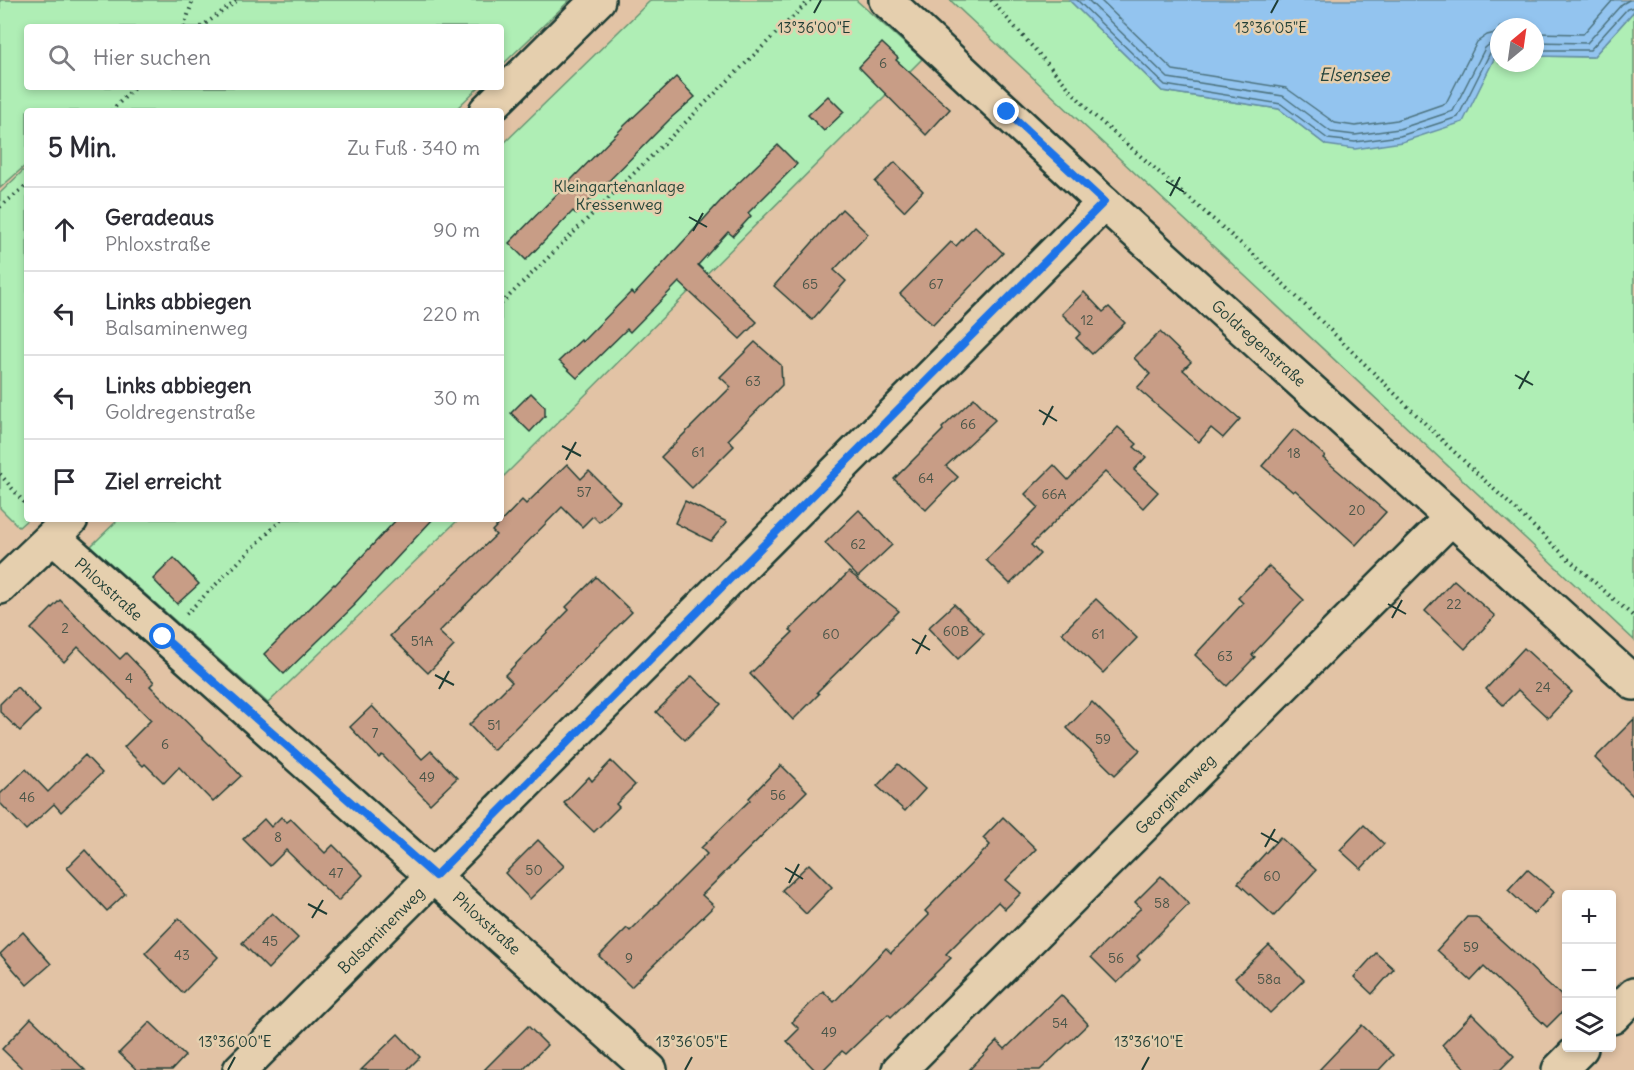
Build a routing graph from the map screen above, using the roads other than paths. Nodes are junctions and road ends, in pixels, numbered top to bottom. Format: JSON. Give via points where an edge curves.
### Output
{"nodes":[{"id":1,"x":598,"y":0,"type":"edge"},
{"id":2,"x":886,"y":0,"type":"edge"},
{"id":3,"x":489,"y":108,"type":"edge"},
{"id":4,"x":1104,"y":202,"type":"junction"},
{"id":5,"x":1451,"y":518,"type":"junction"},
{"id":6,"x":62,"y":528,"type":"edge"},
{"id":7,"x":0,"y":587,"type":"edge"},
{"id":8,"x":1634,"y":683,"type":"edge"},
{"id":9,"x":435,"y":876,"type":"junction"},
{"id":10,"x":1634,"y":995,"type":"edge"},
{"id":11,"x":1616,"y":1012,"type":"edge"},
{"id":12,"x":1576,"y":1052,"type":"edge"},
{"id":13,"x":240,"y":1070,"type":"edge"},
{"id":14,"x":650,"y":1070,"type":"edge"},
{"id":15,"x":899,"y":1070,"type":"edge"},
{"id":16,"x":1559,"y":1070,"type":"edge"}],
"edges":[{"from":1,"to":3,"type":"street"},
{"from":2,"to":4,"type":"street","name":"Goldregenstraße"},
{"from":4,"to":5,"type":"street","name":"Goldregenstraße"},
{"from":4,"to":9,"type":"street","name":"Balsaminenweg"},
{"from":5,"to":8,"type":"street","name":"Goldregenstraße"},
{"from":5,"to":15,"type":"street","name":"Georginenweg"},
{"from":6,"to":7,"type":"street"},
{"from":6,"to":9,"type":"street","name":"Phloxstraße"},
{"from":9,"to":13,"type":"street","name":"Balsaminenweg"},
{"from":9,"to":14,"type":"street","name":"Phloxstraße"},
{"from":10,"to":11,"type":"street"},
{"from":12,"to":16,"type":"street"}]}
